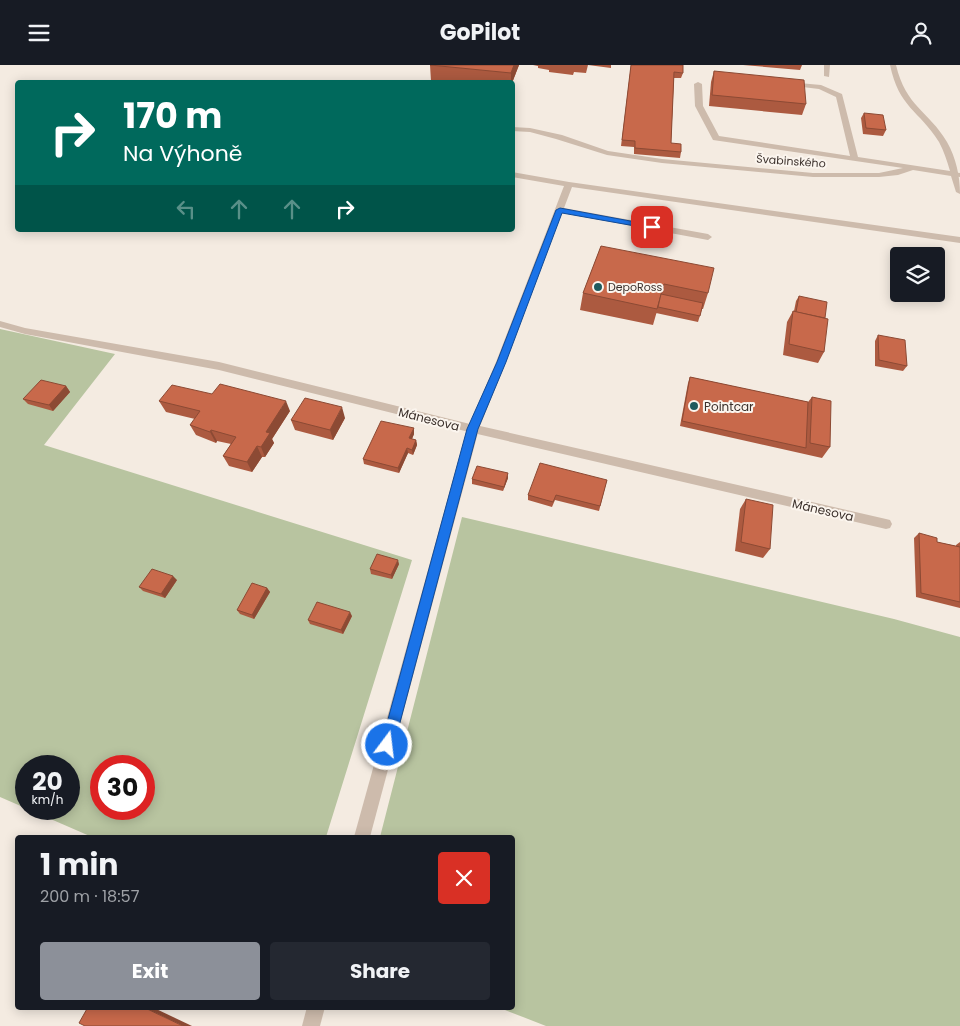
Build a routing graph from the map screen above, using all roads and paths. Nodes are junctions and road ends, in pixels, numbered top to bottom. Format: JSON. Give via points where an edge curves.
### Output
{"nodes":[{"id":1,"x":827,"y":65,"type":"edge"},
{"id":2,"x":893,"y":65,"type":"edge"},
{"id":3,"x":828,"y":76,"type":"dead end"},
{"id":4,"x":784,"y":83,"type":"edge"},
{"id":5,"x":698,"y":84,"type":"dead end"},
{"id":6,"x":515,"y":129,"type":"edge"},
{"id":7,"x":854,"y":159,"type":"junction"},
{"id":8,"x":912,"y":168,"type":"junction"},
{"id":9,"x":515,"y":174,"type":"edge"},
{"id":10,"x":957,"y":175,"type":"edge"},
{"id":11,"x":569,"y":184,"type":"junction"},
{"id":12,"x":960,"y":191,"type":"edge"},
{"id":13,"x":560,"y":210,"type":"junction"},
{"id":14,"x":708,"y":237,"type":"dead end"},
{"id":15,"x":960,"y":240,"type":"edge"},
{"id":16,"x":0,"y":324,"type":"edge"},
{"id":17,"x":472,"y":429,"type":"junction"},
{"id":18,"x":886,"y":524,"type":"dead end"},
{"id":19,"x":363,"y":835,"type":"edge"},
{"id":20,"x":315,"y":1010,"type":"edge"},
{"id":21,"x":311,"y":1026,"type":"edge"}],
"edges":[{"from":1,"to":3,"type":"street"},
{"from":2,"to":10,"type":"street","via":[[901,94],[942,139]]},
{"from":4,"to":7,"type":"street","via":[[821,87],[839,96]]},
{"from":5,"to":7,"type":"street","via":[[699,106],[716,138]]},
{"from":6,"to":8,"type":"street","name":"Švabinského","via":[[559,137],[607,153],[662,161],[813,175],[879,175]]},
{"from":7,"to":8,"type":"street"},
{"from":8,"to":10,"type":"street","name":"Švabinského"},
{"from":9,"to":11,"type":"street"},
{"from":10,"to":12,"type":"street"},
{"from":11,"to":13,"type":"street"},
{"from":11,"to":15,"type":"street"},
{"from":13,"to":14,"type":"street"},
{"from":13,"to":17,"type":"street"},
{"from":16,"to":17,"type":"street","name":"Mánesova","via":[[220,366]]},
{"from":17,"to":18,"type":"street","name":"Mánesova"},
{"from":17,"to":19,"type":"street"},
{"from":20,"to":21,"type":"street"}]}
